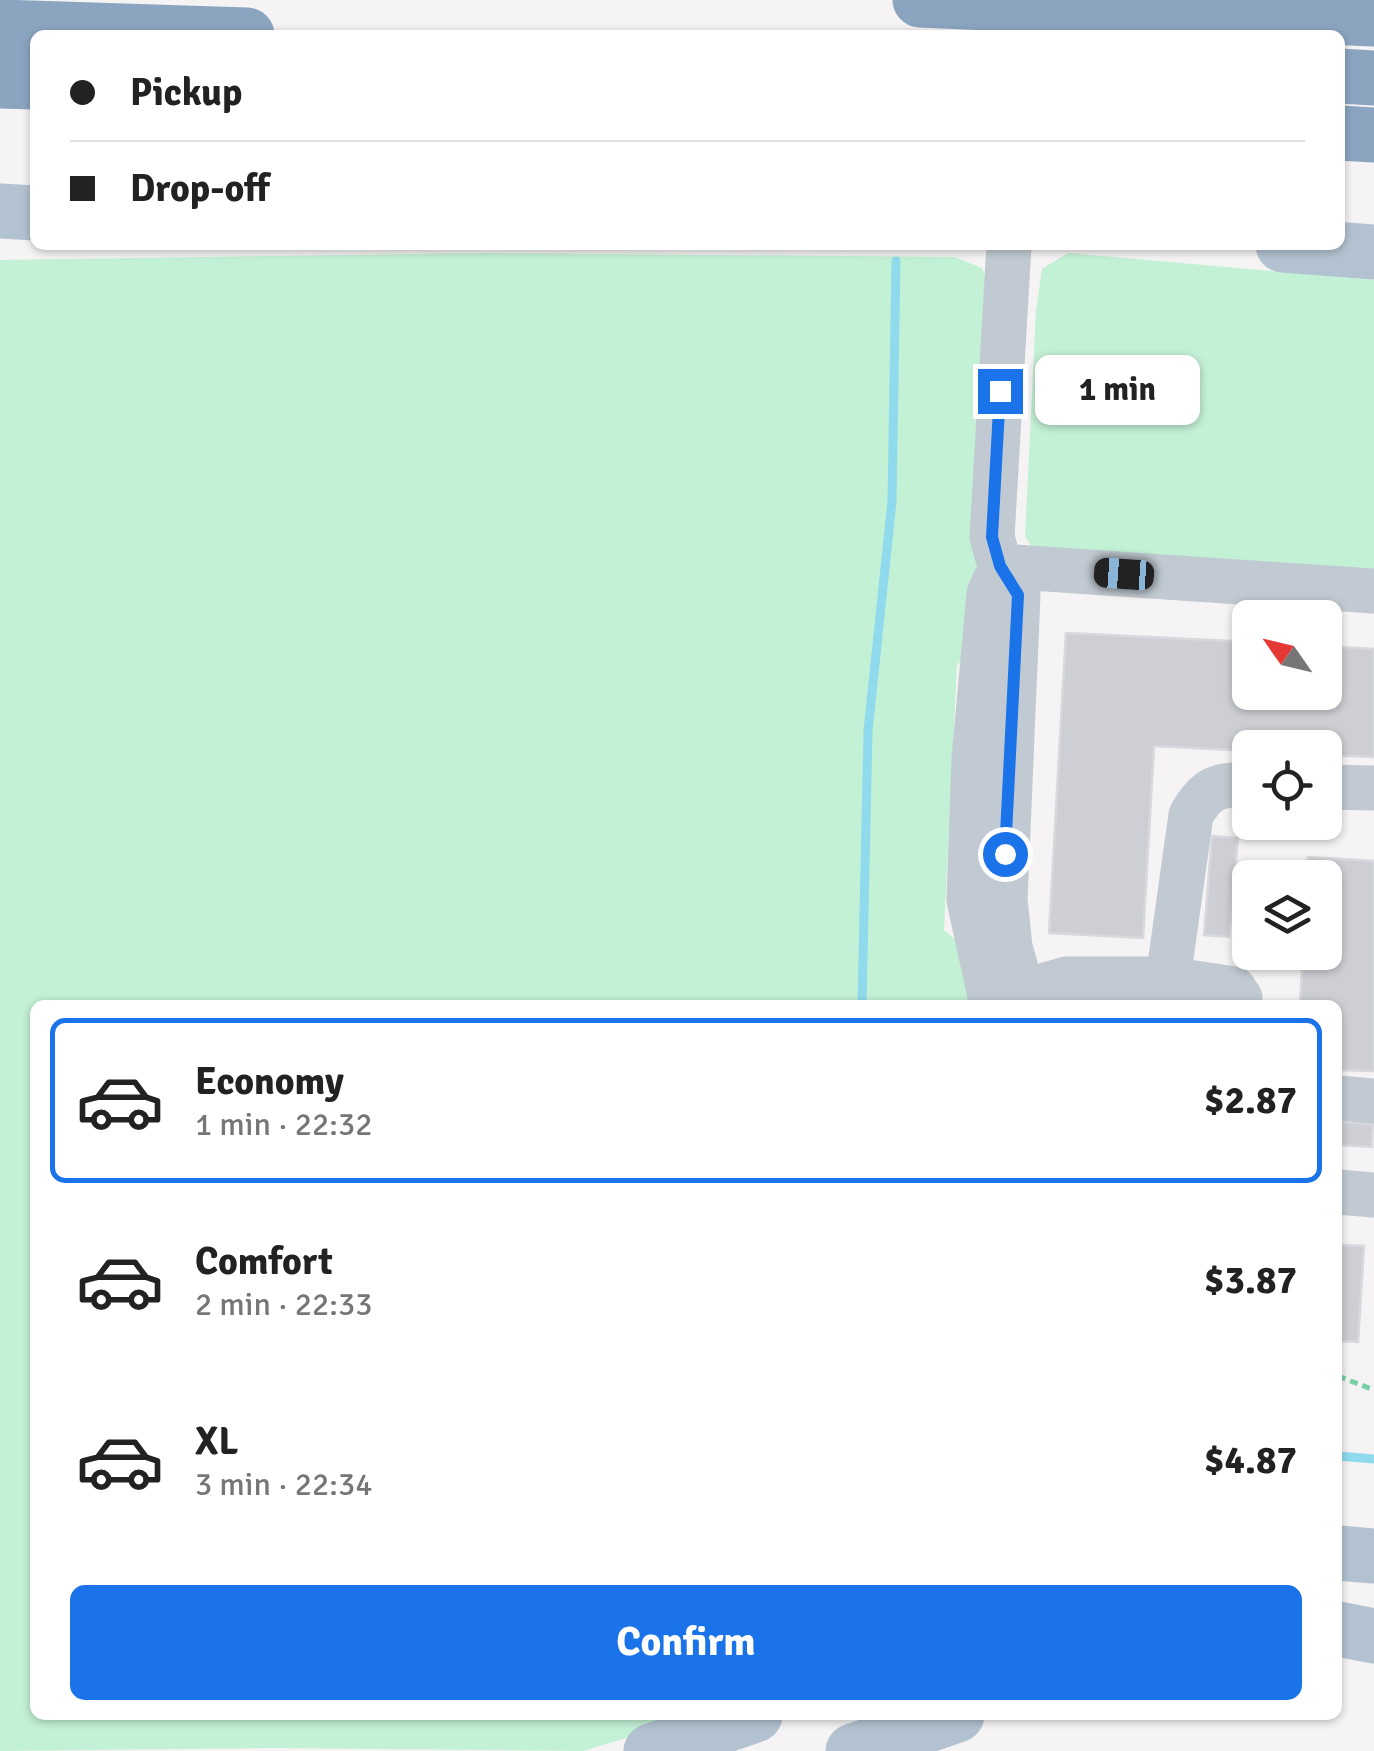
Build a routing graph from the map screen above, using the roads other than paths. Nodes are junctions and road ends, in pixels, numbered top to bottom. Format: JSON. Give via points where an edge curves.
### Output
{"nodes":[{"id":1,"x":920,"y":0,"type":"edge"},
{"id":2,"x":1374,"y":19,"type":"edge"},
{"id":3,"x":20,"y":28,"type":"edge"},
{"id":4,"x":85,"y":30,"type":"edge"},
{"id":5,"x":1345,"y":76,"type":"edge"},
{"id":6,"x":1374,"y":78,"type":"edge"},
{"id":7,"x":1345,"y":133,"type":"edge"},
{"id":8,"x":1374,"y":135,"type":"edge"},
{"id":9,"x":1008,"y":250,"type":"edge"},
{"id":10,"x":1345,"y":250,"type":"edge"},
{"id":11,"x":1374,"y":252,"type":"edge"},
{"id":12,"x":1000,"y":566,"type":"junction"},
{"id":13,"x":1374,"y":591,"type":"edge"},
{"id":14,"x":1232,"y":785,"type":"edge"},
{"id":15,"x":1342,"y":787,"type":"edge"},
{"id":16,"x":1374,"y":788,"type":"edge"},
{"id":17,"x":1168,"y":980,"type":"junction"},
{"id":18,"x":1008,"y":1000,"type":"edge"},
{"id":19,"x":1240,"y":1000,"type":"edge"},
{"id":20,"x":1342,"y":1098,"type":"edge"},
{"id":21,"x":1374,"y":1100,"type":"edge"},
{"id":22,"x":1342,"y":1192,"type":"edge"},
{"id":23,"x":1374,"y":1195,"type":"edge"},
{"id":24,"x":1342,"y":1553,"type":"edge"},
{"id":25,"x":1374,"y":1556,"type":"edge"},
{"id":26,"x":1342,"y":1630,"type":"edge"},
{"id":27,"x":1374,"y":1636,"type":"edge"},
{"id":28,"x":741,"y":1720,"type":"edge"},
{"id":29,"x":944,"y":1726,"type":"edge"},
{"id":30,"x":652,"y":1751,"type":"edge"},
{"id":31,"x":853,"y":1751,"type":"edge"}],
"edges":[{"from":1,"to":2,"type":"highway"},
{"from":3,"to":4,"type":"highway"},
{"from":5,"to":6,"type":"highway"},
{"from":7,"to":8,"type":"highway"},
{"from":9,"to":12,"type":"lane","via":[[992,537]]},
{"from":10,"to":11,"type":"main road"},
{"from":12,"to":13,"type":"lane"},
{"from":12,"to":18,"type":"lane","via":[[1018,595],[1005,900]]},
{"from":14,"to":17,"type":"lane","via":[[1203,794],[1190,816]]},
{"from":15,"to":16,"type":"lane"},
{"from":17,"to":18,"type":"lane","via":[[1066,979]]},
{"from":17,"to":19,"type":"lane","via":[[1234,989]]},
{"from":20,"to":21,"type":"lane"},
{"from":22,"to":23,"type":"lane"},
{"from":24,"to":25,"type":"main road"},
{"from":26,"to":27,"type":"main road"},
{"from":28,"to":30,"type":"main road"},
{"from":29,"to":31,"type":"main road"}]}
